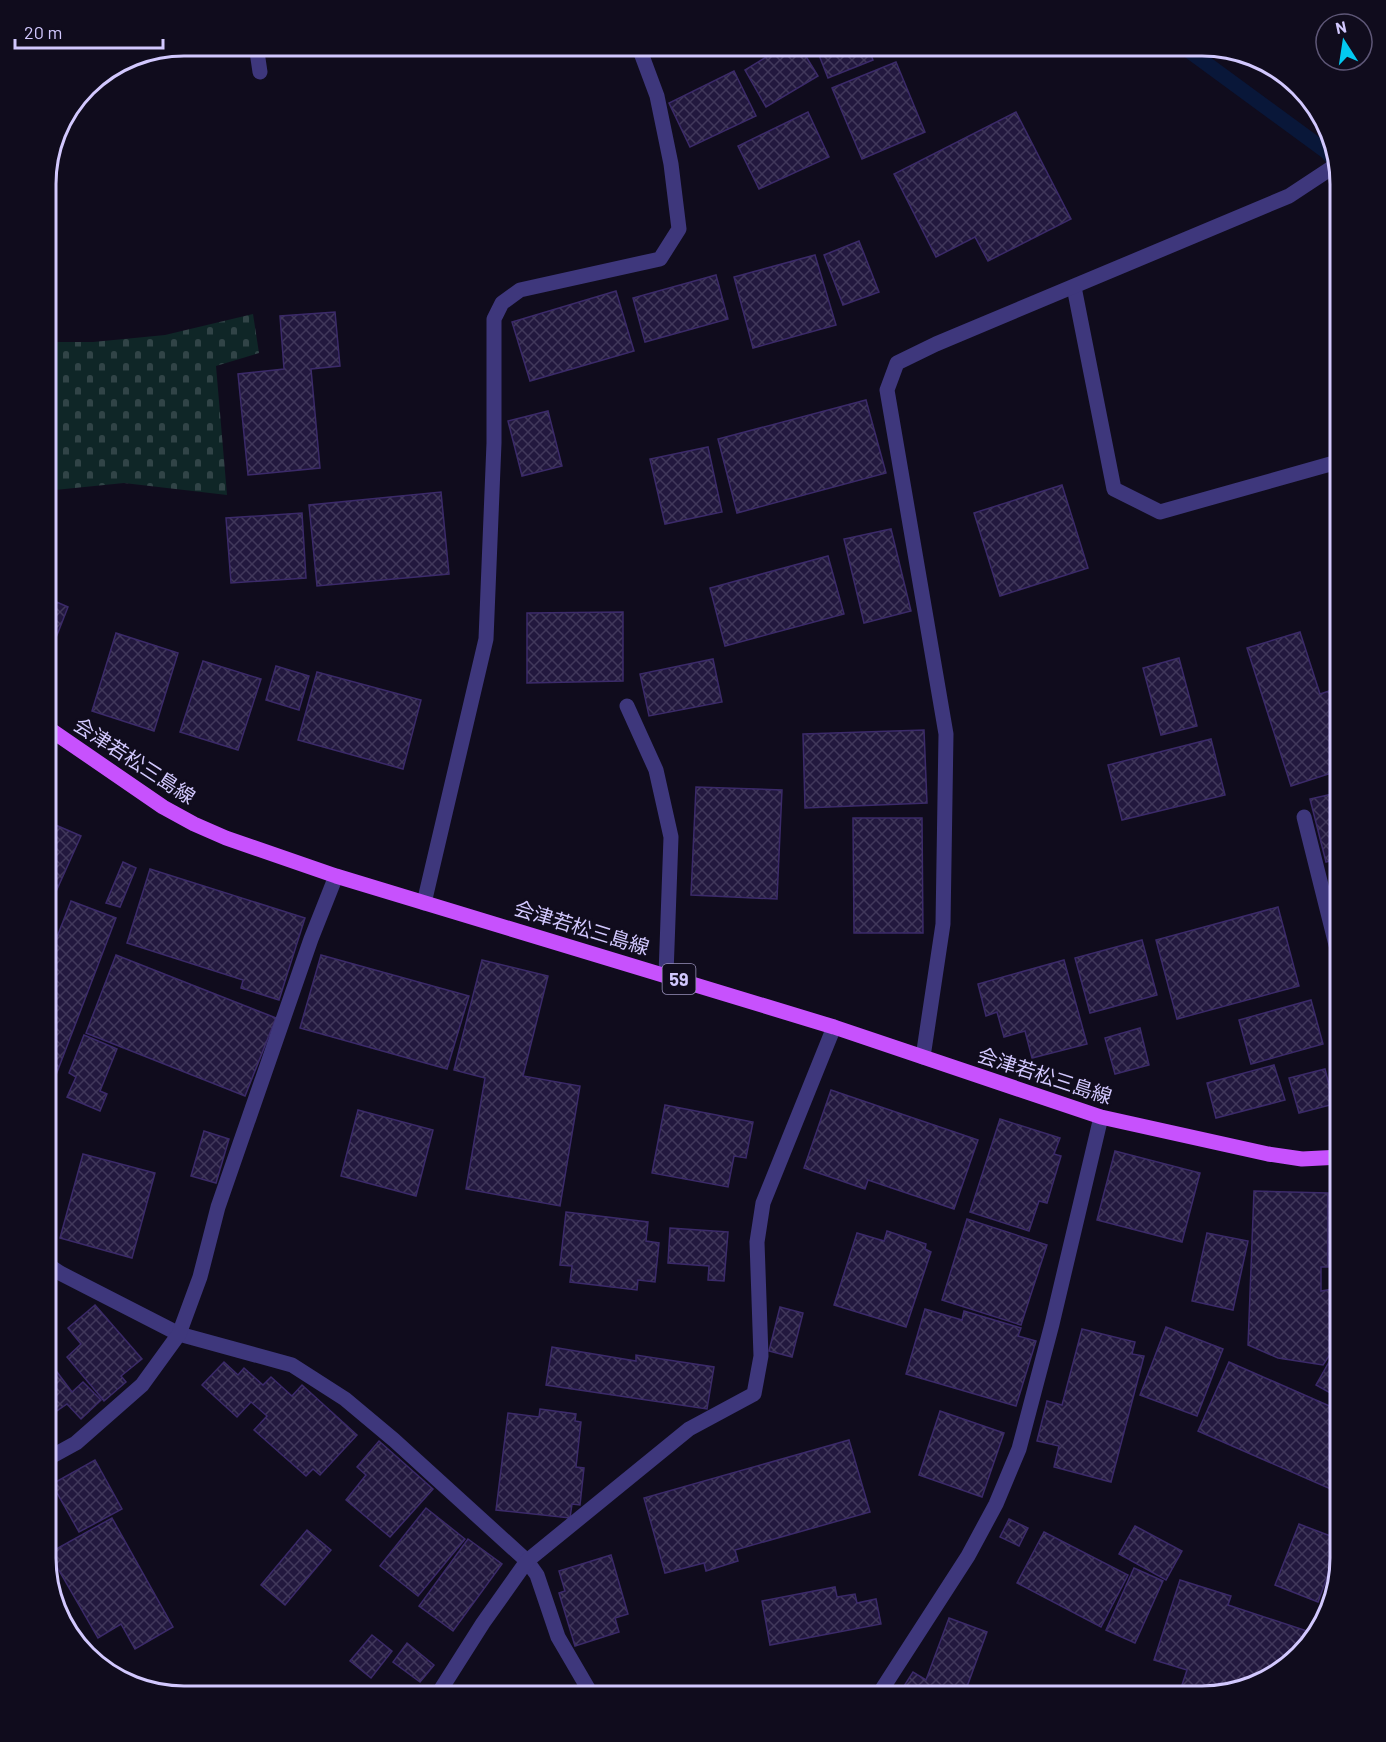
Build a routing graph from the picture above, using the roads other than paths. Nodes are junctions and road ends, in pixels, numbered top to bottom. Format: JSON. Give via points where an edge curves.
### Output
{"nodes":[{"id":1,"x":258,"y":56,"type":"edge"},
{"id":2,"x":642,"y":56,"type":"edge"},
{"id":3,"x":260,"y":72,"type":"dead end"},
{"id":4,"x":1329,"y":170,"type":"edge"},
{"id":5,"x":1074,"y":287,"type":"junction"},
{"id":6,"x":1330,"y":463,"type":"edge"},
{"id":7,"x":627,"y":706,"type":"dead end"},
{"id":8,"x":56,"y":734,"type":"edge"},
{"id":9,"x":1304,"y":817,"type":"dead end"},
{"id":10,"x":336,"y":876,"type":"junction"},
{"id":11,"x":424,"y":903,"type":"junction"},
{"id":12,"x":1330,"y":921,"type":"edge"},
{"id":13,"x":666,"y":974,"type":"junction"},
{"id":14,"x":834,"y":1027,"type":"junction"},
{"id":15,"x":923,"y":1057,"type":"junction"},
{"id":16,"x":1101,"y":1118,"type":"junction"},
{"id":17,"x":1330,"y":1158,"type":"edge"},
{"id":18,"x":56,"y":1270,"type":"edge"},
{"id":19,"x":179,"y":1334,"type":"junction"},
{"id":20,"x":56,"y":1454,"type":"edge"},
{"id":21,"x":527,"y":1561,"type":"junction"},
{"id":22,"x":443,"y":1686,"type":"edge"},
{"id":23,"x":587,"y":1686,"type":"edge"},
{"id":24,"x":884,"y":1686,"type":"edge"}],
"edges":[{"from":1,"to":3,"type":"street"},
{"from":2,"to":11,"type":"street","via":[[657,96],[679,229],[660,259],[520,290],[502,303],[494,319],[494,444],[486,639]]},
{"from":4,"to":5,"type":"street","via":[[1289,196]]},
{"from":5,"to":6,"type":"street","via":[[1114,489],[1160,512]]},
{"from":5,"to":15,"type":"street","via":[[897,363],[887,390],[946,734],[944,924]]},
{"from":7,"to":13,"type":"street","via":[[656,770],[671,837]]},
{"from":8,"to":10,"type":"main road","name":"会津若松三島線","number":"59","via":[[154,802],[195,824]]},
{"from":9,"to":12,"type":"street"},
{"from":10,"to":11,"type":"main road","name":"会津若松三島線","number":"59"},
{"from":10,"to":19,"type":"street","via":[[218,1207],[200,1277]]},
{"from":11,"to":13,"type":"main road","name":"会津若松三島線","number":"59"},
{"from":13,"to":14,"type":"main road","name":"会津若松三島線","number":"59"},
{"from":14,"to":15,"type":"main road","name":"会津若松三島線","number":"59"},
{"from":14,"to":21,"type":"street","via":[[763,1203],[757,1242],[761,1356],[754,1394],[689,1429]]},
{"from":15,"to":16,"type":"main road","name":"会津若松三島線","number":"59"},
{"from":16,"to":17,"type":"main road","name":"会津若松三島線","number":"59","via":[[1269,1154],[1302,1159]]},
{"from":16,"to":24,"type":"street","via":[[1019,1449],[968,1556]]},
{"from":18,"to":19,"type":"street"},
{"from":19,"to":20,"type":"street","via":[[142,1385],[76,1443]]},
{"from":19,"to":21,"type":"street","via":[[292,1365],[345,1399]]},
{"from":21,"to":22,"type":"street"},
{"from":21,"to":23,"type":"street","via":[[537,1575],[558,1637]]}]}
